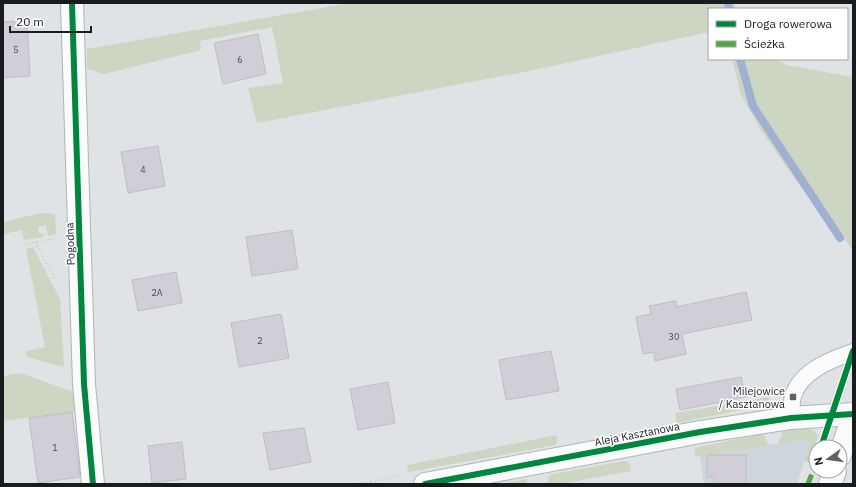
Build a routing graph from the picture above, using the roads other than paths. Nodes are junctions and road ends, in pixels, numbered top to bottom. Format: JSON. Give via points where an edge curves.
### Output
{"nodes":[{"id":1,"x":72,"y":3,"type":"edge"},
{"id":2,"x":853,"y":352,"type":"edge"},
{"id":3,"x":853,"y":415,"type":"edge"},
{"id":4,"x":791,"y":418,"type":"junction"},
{"id":5,"x":845,"y":439,"type":"edge"},
{"id":6,"x":93,"y":484,"type":"edge"},
{"id":7,"x":425,"y":484,"type":"edge"}],
"edges":[{"from":1,"to":6,"type":"street","name":"Pogodna","via":[[84,384]]},
{"from":2,"to":4,"type":"lane","via":[[818,366],[802,380],[793,396]]},
{"from":3,"to":4,"type":"street","name":"Aleja Kasztanowa"},
{"from":3,"to":5,"type":"street"},
{"from":4,"to":7,"type":"street","name":"Aleja Kasztanowa","via":[[700,432]]}]}
